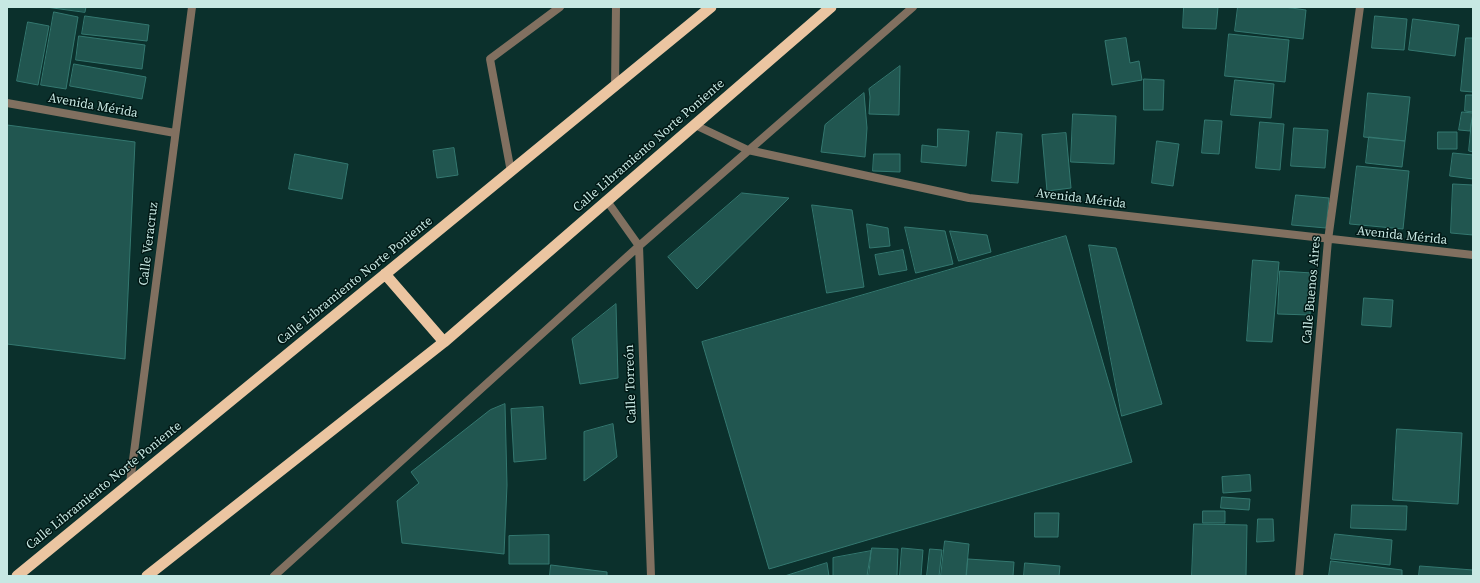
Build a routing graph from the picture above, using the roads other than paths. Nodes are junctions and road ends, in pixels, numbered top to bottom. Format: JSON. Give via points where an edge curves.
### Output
{"nodes":[{"id":1,"x":192,"y":7,"type":"edge"},
{"id":2,"x":560,"y":7,"type":"edge"},
{"id":3,"x":616,"y":7,"type":"edge"},
{"id":4,"x":711,"y":7,"type":"edge"},
{"id":5,"x":831,"y":7,"type":"edge"},
{"id":6,"x":913,"y":7,"type":"edge"},
{"id":7,"x":1360,"y":7,"type":"edge"},
{"id":8,"x":615,"y":87,"type":"junction"},
{"id":9,"x":7,"y":103,"type":"edge"},
{"id":10,"x":695,"y":125,"type":"junction"},
{"id":11,"x":175,"y":133,"type":"junction"},
{"id":12,"x":748,"y":150,"type":"junction"},
{"id":13,"x":511,"y":172,"type":"junction"},
{"id":14,"x":607,"y":200,"type":"junction"},
{"id":15,"x":1328,"y":240,"type":"junction"},
{"id":16,"x":639,"y":246,"type":"junction"},
{"id":17,"x":1473,"y":255,"type":"edge"},
{"id":18,"x":385,"y":274,"type":"junction"},
{"id":19,"x":444,"y":342,"type":"junction"},
{"id":20,"x":130,"y":483,"type":"junction"},
{"id":21,"x":275,"y":575,"type":"edge"},
{"id":22,"x":17,"y":576,"type":"edge"},
{"id":23,"x":148,"y":576,"type":"edge"},
{"id":24,"x":285,"y":576,"type":"edge"},
{"id":25,"x":651,"y":576,"type":"edge"},
{"id":26,"x":1299,"y":576,"type":"edge"}],
"edges":[{"from":1,"to":11,"type":"street","name":"Calle Veracruz"},
{"from":2,"to":13,"type":"street","via":[[490,59]]},
{"from":3,"to":8,"type":"street"},
{"from":4,"to":8,"type":"highway","name":"Calle Libramiento Norte Poniente"},
{"from":5,"to":10,"type":"highway","name":"Calle Libramiento Norte Poniente"},
{"from":6,"to":12,"type":"street"},
{"from":7,"to":15,"type":"street","name":"Calle Buenos Aires"},
{"from":8,"to":13,"type":"highway","name":"Calle Libramiento Norte Poniente"},
{"from":9,"to":11,"type":"street","name":"Avenida Mérida"},
{"from":10,"to":12,"type":"street","name":"Avenida Mérida"},
{"from":10,"to":14,"type":"highway","name":"Calle Libramiento Norte Poniente"},
{"from":11,"to":20,"type":"street","name":"Calle Veracruz"},
{"from":12,"to":15,"type":"street","name":"Avenida Mérida","via":[[969,198]]},
{"from":12,"to":16,"type":"street"},
{"from":13,"to":18,"type":"highway","name":"Calle Libramiento Norte Poniente"},
{"from":14,"to":16,"type":"street"},
{"from":14,"to":19,"type":"highway","name":"Calle Libramiento Norte Poniente"},
{"from":15,"to":17,"type":"street","name":"Avenida Mérida"},
{"from":15,"to":26,"type":"street","name":"Calle Buenos Aires"},
{"from":16,"to":21,"type":"street"},
{"from":16,"to":25,"type":"street","name":"Calle Torreón"},
{"from":18,"to":19,"type":"highway"},
{"from":18,"to":20,"type":"highway","name":"Calle Libramiento Norte Poniente"},
{"from":19,"to":23,"type":"highway","name":"Calle Libramiento Norte Poniente"},
{"from":20,"to":22,"type":"highway","name":"Calle Libramiento Norte Poniente"},
{"from":21,"to":24,"type":"street"}]}
